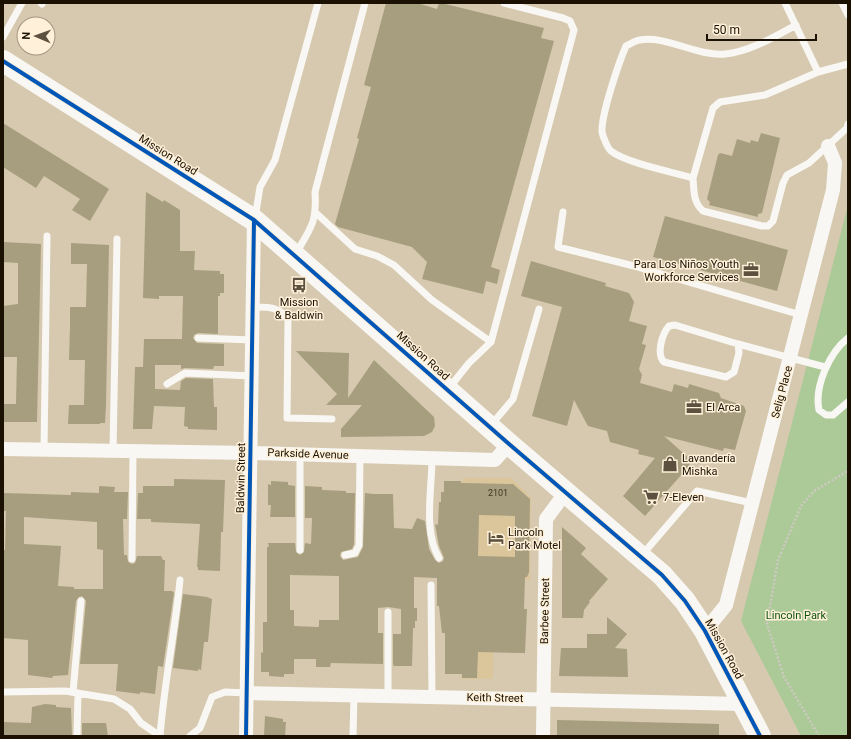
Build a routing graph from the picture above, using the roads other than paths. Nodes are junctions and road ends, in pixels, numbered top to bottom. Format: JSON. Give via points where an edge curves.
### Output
{"nodes":[{"id":1,"x":22,"y":3,"type":"edge"},
{"id":2,"x":318,"y":3,"type":"edge"},
{"id":3,"x":365,"y":3,"type":"edge"},
{"id":4,"x":504,"y":3,"type":"edge"},
{"id":5,"x":785,"y":3,"type":"edge"},
{"id":6,"x":842,"y":3,"type":"edge"},
{"id":7,"x":848,"y":15,"type":"edge"},
{"id":8,"x":796,"y":26,"type":"junction"},
{"id":9,"x":3,"y":37,"type":"edge"},
{"id":10,"x":3,"y":61,"type":"edge"},
{"id":11,"x":848,"y":64,"type":"edge"},
{"id":12,"x":818,"y":72,"type":"junction"},
{"id":13,"x":848,"y":124,"type":"edge"},
{"id":14,"x":828,"y":146,"type":"junction"},
{"id":15,"x":693,"y":178,"type":"junction"},
{"id":16,"x":563,"y":212,"type":"dead end"},
{"id":17,"x":316,"y":213,"type":"junction"},
{"id":18,"x":254,"y":220,"type":"junction"},
{"id":19,"x":47,"y":236,"type":"dead end"},
{"id":20,"x":117,"y":239,"type":"dead end"},
{"id":21,"x":295,"y":255,"type":"junction"},
{"id":22,"x":253,"y":307,"type":"junction"},
{"id":23,"x":539,"y":309,"type":"dead end"},
{"id":24,"x":801,"y":315,"type":"junction"},
{"id":25,"x":198,"y":338,"type":"dead end"},
{"id":26,"x":848,"y":338,"type":"edge"},
{"id":27,"x":252,"y":340,"type":"junction"},
{"id":28,"x":491,"y":342,"type":"junction"},
{"id":29,"x":738,"y":344,"type":"junction"},
{"id":30,"x":791,"y":356,"type":"junction"},
{"id":31,"x":825,"y":367,"type":"junction"},
{"id":32,"x":252,"y":376,"type":"junction"},
{"id":33,"x":167,"y":384,"type":"dead end"},
{"id":34,"x":448,"y":390,"type":"junction"},
{"id":35,"x":848,"y":402,"type":"edge"},
{"id":36,"x":332,"y":419,"type":"dead end"},
{"id":37,"x":489,"y":426,"type":"junction"},
{"id":38,"x":509,"y":444,"type":"junction"},
{"id":39,"x":3,"y":450,"type":"edge"},
{"id":40,"x":44,"y":450,"type":"junction"},
{"id":41,"x":113,"y":451,"type":"junction"},
{"id":42,"x":133,"y":451,"type":"junction"},
{"id":43,"x":250,"y":453,"type":"junction"},
{"id":44,"x":300,"y":454,"type":"junction"},
{"id":45,"x":360,"y":456,"type":"junction"},
{"id":46,"x":432,"y":458,"type":"junction"},
{"id":47,"x":566,"y":492,"type":"junction"},
{"id":48,"x":752,"y":503,"type":"junction"},
{"id":49,"x":300,"y":550,"type":"dead end"},
{"id":50,"x":345,"y":555,"type":"dead end"},
{"id":51,"x":641,"y":557,"type":"junction"},
{"id":52,"x":132,"y":558,"type":"dead end"},
{"id":53,"x":439,"y":558,"type":"dead end"},
{"id":54,"x":180,"y":580,"type":"dead end"},
{"id":55,"x":431,"y":585,"type":"dead end"},
{"id":56,"x":80,"y":601,"type":"dead end"},
{"id":57,"x":388,"y":612,"type":"dead end"},
{"id":58,"x":705,"y":632,"type":"junction"},
{"id":59,"x":3,"y":692,"type":"edge"},
{"id":60,"x":76,"y":692,"type":"junction"},
{"id":61,"x":247,"y":693,"type":"junction"},
{"id":62,"x":354,"y":695,"type":"junction"},
{"id":63,"x":388,"y":696,"type":"junction"},
{"id":64,"x":432,"y":697,"type":"junction"},
{"id":65,"x":544,"y":699,"type":"junction"},
{"id":66,"x":744,"y":704,"type":"junction"},
{"id":67,"x":77,"y":736,"type":"edge"},
{"id":68,"x":160,"y":736,"type":"edge"},
{"id":69,"x":190,"y":736,"type":"edge"},
{"id":70,"x":246,"y":736,"type":"edge"},
{"id":71,"x":353,"y":736,"type":"edge"},
{"id":72,"x":543,"y":736,"type":"edge"},
{"id":73,"x":760,"y":736,"type":"edge"}],
"edges":[{"from":1,"to":9,"type":"lane"},
{"from":2,"to":18,"type":"lane","via":[[275,160],[260,187]]},
{"from":3,"to":17,"type":"lane","via":[[315,192]]},
{"from":4,"to":28,"type":"lane","via":[[563,18],[570,21],[574,30]]},
{"from":5,"to":8,"type":"lane"},
{"from":6,"to":7,"type":"lane"},
{"from":8,"to":12,"type":"lane"},
{"from":8,"to":15,"type":"lane","via":[[744,50],[724,55],[654,40],[640,40],[626,46],[606,110],[602,133],[610,150],[621,157]]},
{"from":10,"to":18,"type":"main road","name":"Mission Road"},
{"from":11,"to":12,"type":"lane"},
{"from":12,"to":15,"type":"lane","via":[[765,95],[720,102],[713,108]]},
{"from":13,"to":14,"type":"lane"},
{"from":14,"to":15,"type":"lane","via":[[810,163],[787,176],[773,221],[768,226],[703,211],[697,206]]},
{"from":14,"to":24,"type":"street","name":"Selig Place","via":[[835,163],[833,190]]},
{"from":16,"to":24,"type":"lane","via":[[558,246]]},
{"from":17,"to":21,"type":"lane","via":[[313,226]]},
{"from":17,"to":28,"type":"lane","via":[[355,249],[394,264],[432,300]]},
{"from":18,"to":21,"type":"main road","name":"Mission Road"},
{"from":18,"to":22,"type":"street","name":"Baldwin Street"},
{"from":19,"to":40,"type":"lane"},
{"from":20,"to":41,"type":"lane"},
{"from":21,"to":34,"type":"main road","name":"Mission Road"},
{"from":22,"to":27,"type":"street","name":"Baldwin Street"},
{"from":22,"to":36,"type":"lane","via":[[276,308],[284,313],[288,320],[287,418]]},
{"from":23,"to":37,"type":"lane","via":[[513,400]]},
{"from":24,"to":30,"type":"street","name":"Selig Place"},
{"from":25,"to":27,"type":"lane"},
{"from":26,"to":31,"type":"lane","via":[[839,345]]},
{"from":27,"to":32,"type":"street","name":"Baldwin Street"},
{"from":28,"to":34,"type":"lane","via":[[469,363]]},
{"from":29,"to":29,"type":"lane","via":[[740,353],[734,372],[726,377],[664,362],[659,353],[666,329],[675,325]]},
{"from":29,"to":30,"type":"lane"},
{"from":30,"to":31,"type":"lane"},
{"from":30,"to":48,"type":"street","name":"Selig Place"},
{"from":31,"to":35,"type":"lane","via":[[817,402],[819,410],[826,415],[833,415]]},
{"from":32,"to":33,"type":"lane","via":[[186,372]]},
{"from":32,"to":43,"type":"street","name":"Baldwin Street"},
{"from":34,"to":37,"type":"main road","name":"Mission Road"},
{"from":37,"to":38,"type":"main road","name":"Mission Road"},
{"from":38,"to":46,"type":"street","name":"Parkside Avenue","via":[[495,460]]},
{"from":38,"to":47,"type":"main road","name":"Mission Road"},
{"from":39,"to":40,"type":"street","name":"Parkside Avenue"},
{"from":40,"to":41,"type":"street","name":"Parkside Avenue"},
{"from":41,"to":42,"type":"street","name":"Parkside Avenue"},
{"from":42,"to":43,"type":"street","name":"Parkside Avenue"},
{"from":42,"to":52,"type":"lane"},
{"from":43,"to":44,"type":"street","name":"Parkside Avenue"},
{"from":43,"to":61,"type":"street","name":"Baldwin Street"},
{"from":44,"to":45,"type":"street","name":"Parkside Avenue"},
{"from":44,"to":49,"type":"lane"},
{"from":45,"to":46,"type":"street","name":"Parkside Avenue"},
{"from":45,"to":50,"type":"lane","via":[[359,545],[355,553]]},
{"from":46,"to":53,"type":"lane","via":[[430,532]]},
{"from":47,"to":51,"type":"main road","name":"Mission Road"},
{"from":47,"to":65,"type":"street","name":"Barbee Street","via":[[546,519]]},
{"from":48,"to":51,"type":"lane","via":[[697,491]]},
{"from":48,"to":58,"type":"street","name":"Selig Place","via":[[726,605]]},
{"from":51,"to":58,"type":"main road","name":"Mission Road","via":[[662,575],[685,601]]},
{"from":54,"to":68,"type":"lane","via":[[162,704]]},
{"from":55,"to":64,"type":"lane"},
{"from":56,"to":60,"type":"lane"},
{"from":57,"to":63,"type":"lane"},
{"from":58,"to":66,"type":"main road","name":"Mission Road"},
{"from":59,"to":60,"type":"lane"},
{"from":60,"to":67,"type":"lane"},
{"from":60,"to":68,"type":"lane","via":[[114,699],[130,709],[141,723]]},
{"from":61,"to":62,"type":"street","name":"Keith Street"},
{"from":61,"to":69,"type":"lane","via":[[225,692],[212,697],[200,728]]},
{"from":61,"to":70,"type":"street","name":"Baldwin Street"},
{"from":62,"to":63,"type":"street","name":"Keith Street"},
{"from":62,"to":71,"type":"lane"},
{"from":63,"to":64,"type":"street","name":"Keith Street"},
{"from":64,"to":65,"type":"street","name":"Keith Street"},
{"from":65,"to":66,"type":"street","name":"Keith Street"},
{"from":65,"to":72,"type":"street","name":"Barbee Street"},
{"from":66,"to":73,"type":"main road","name":"Mission Road"}]}
